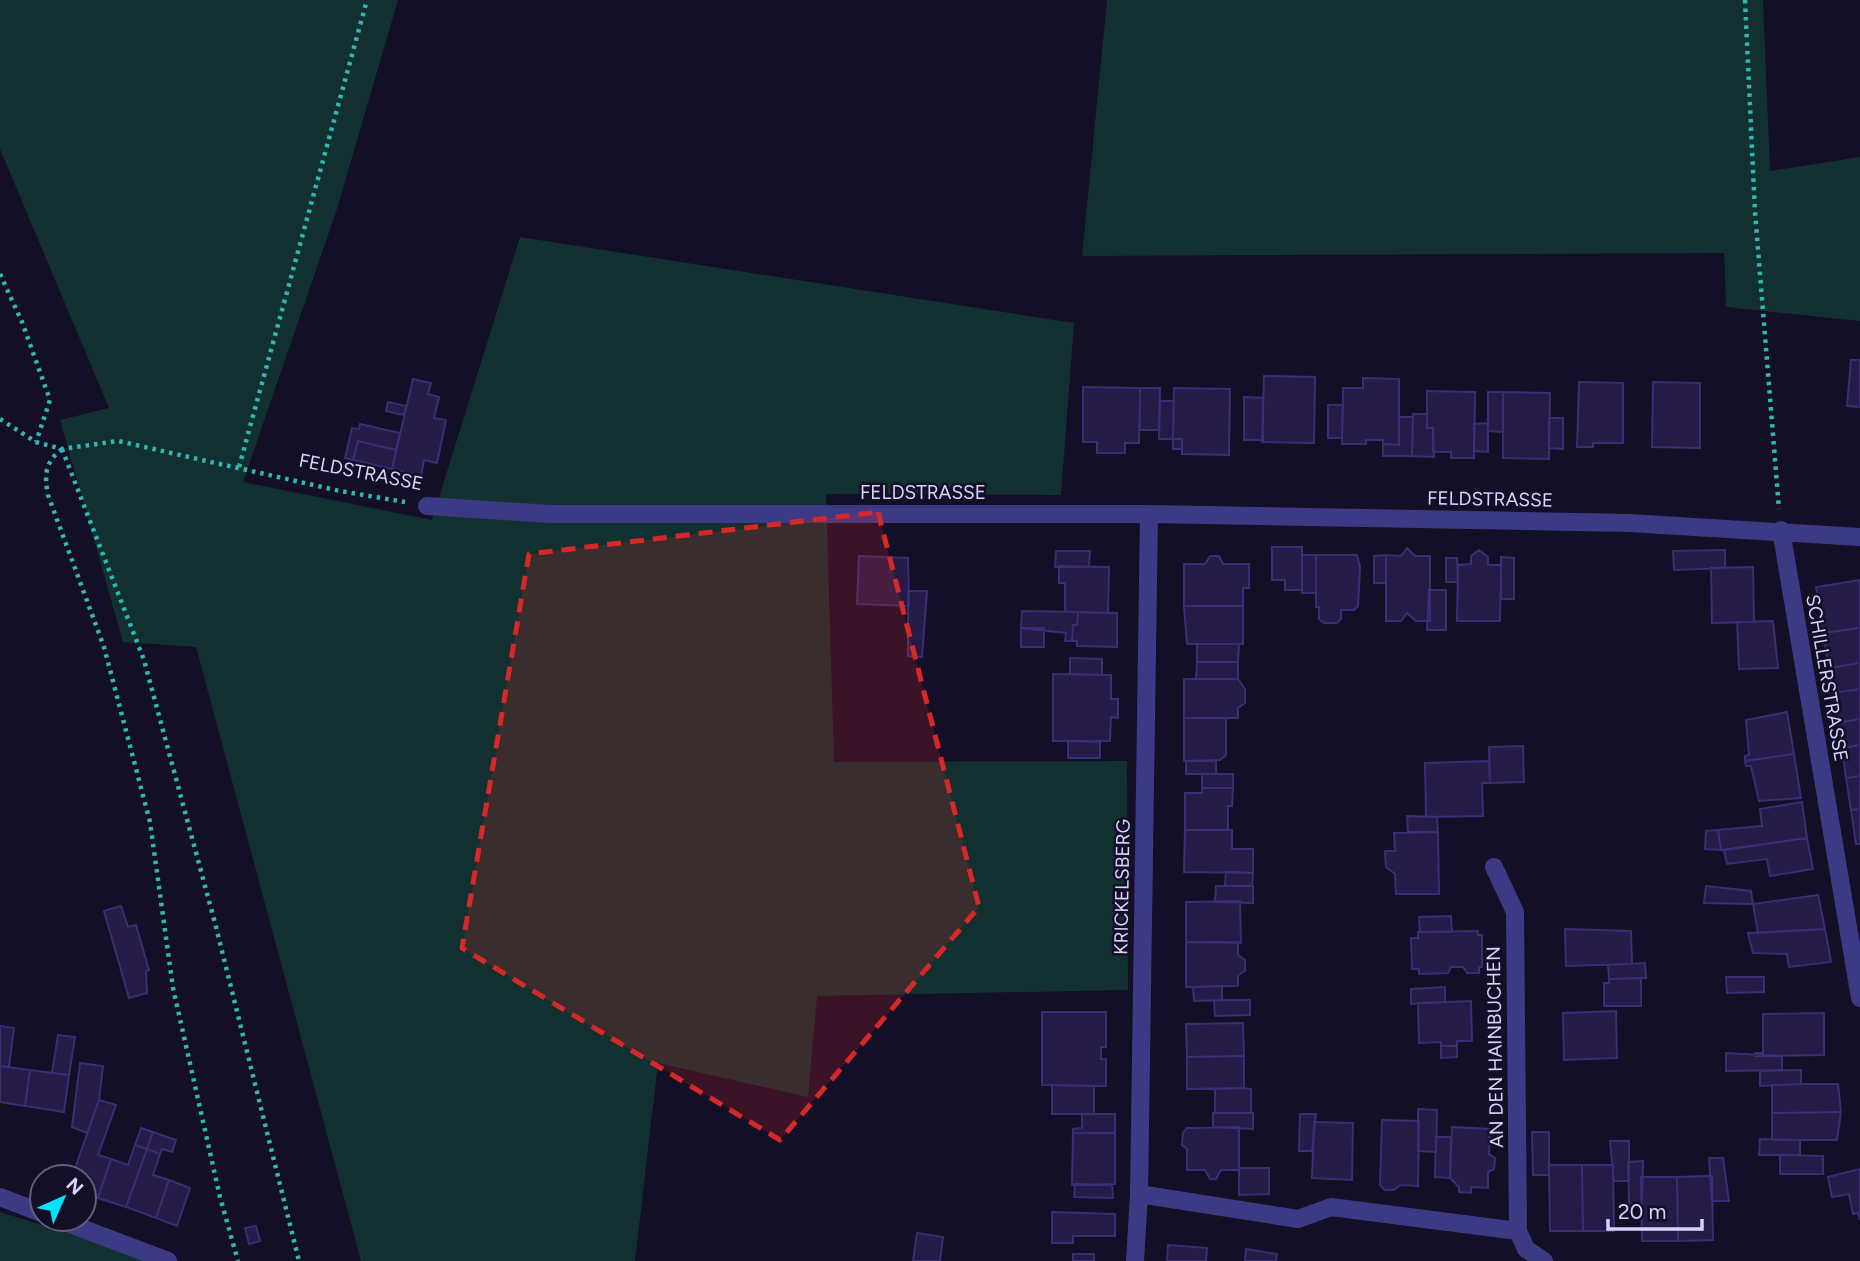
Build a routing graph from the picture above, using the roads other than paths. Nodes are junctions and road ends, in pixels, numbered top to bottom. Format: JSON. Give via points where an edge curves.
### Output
{"nodes":[{"id":1,"x":427,"y":506,"type":"road end"},
{"id":2,"x":1149,"y":514,"type":"junction"},
{"id":3,"x":1781,"y":530,"type":"junction"},
{"id":4,"x":1860,"y":537,"type":"edge"},
{"id":5,"x":1494,"y":867,"type":"dead end"},
{"id":6,"x":1860,"y":998,"type":"edge"},
{"id":7,"x":1139,"y":1194,"type":"junction"},
{"id":8,"x":0,"y":1197,"type":"edge"},
{"id":9,"x":28,"y":1208,"type":"edge"},
{"id":10,"x":1518,"y":1231,"type":"junction"},
{"id":11,"x":94,"y":1233,"type":"edge"},
{"id":12,"x":168,"y":1261,"type":"edge"},
{"id":13,"x":1135,"y":1261,"type":"edge"},
{"id":14,"x":1544,"y":1261,"type":"edge"}],
"edges":[{"from":1,"to":2,"type":"street","name":"FELDSTRASSE","via":[[550,514]]},
{"from":2,"to":3,"type":"street","name":"FELDSTRASSE"},
{"from":2,"to":7,"type":"street","name":"KRICKELSBERG"},
{"from":3,"to":4,"type":"street","name":"FELDSTRASSE"},
{"from":3,"to":6,"type":"street","name":"SCHILLERSTRASSE"},
{"from":5,"to":10,"type":"street","name":"AN DEN HAINBUCHEN","via":[[1515,912]]},
{"from":7,"to":10,"type":"street","via":[[1298,1219],[1331,1207]]},
{"from":7,"to":13,"type":"street","name":"KRICKELSBERG"},
{"from":8,"to":9,"type":"street"},
{"from":10,"to":14,"type":"street","via":[[1526,1248]]},
{"from":11,"to":12,"type":"street"}]}
